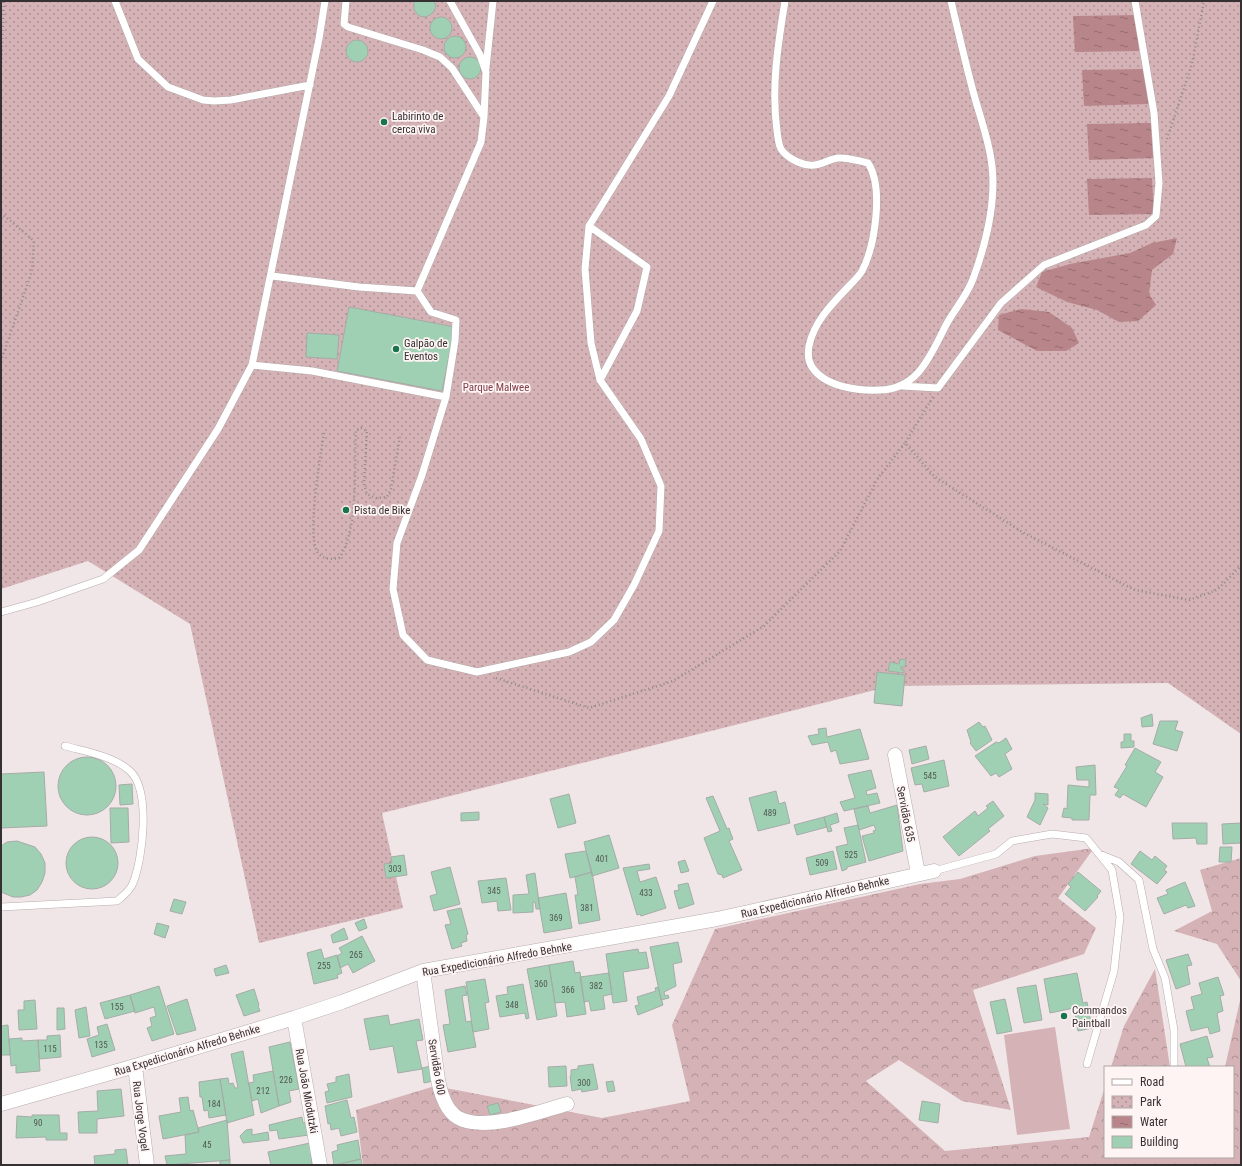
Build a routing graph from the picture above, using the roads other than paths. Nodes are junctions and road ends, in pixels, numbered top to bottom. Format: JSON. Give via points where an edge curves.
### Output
{"nodes":[{"id":1,"x":115,"y":1,"type":"edge"},
{"id":2,"x":325,"y":1,"type":"edge"},
{"id":3,"x":346,"y":1,"type":"edge"},
{"id":4,"x":450,"y":1,"type":"edge"},
{"id":5,"x":493,"y":1,"type":"edge"},
{"id":6,"x":713,"y":1,"type":"edge"},
{"id":7,"x":785,"y":1,"type":"edge"},
{"id":8,"x":951,"y":1,"type":"edge"},
{"id":9,"x":1135,"y":1,"type":"edge"},
{"id":10,"x":486,"y":72,"type":"junction"},
{"id":11,"x":310,"y":85,"type":"junction"},
{"id":12,"x":484,"y":118,"type":"junction"},
{"id":13,"x":589,"y":226,"type":"junction"},
{"id":14,"x":272,"y":276,"type":"junction"},
{"id":15,"x":417,"y":291,"type":"junction"},
{"id":16,"x":252,"y":365,"type":"junction"},
{"id":17,"x":600,"y":380,"type":"junction"},
{"id":18,"x":902,"y":386,"type":"junction"},
{"id":19,"x":446,"y":398,"type":"junction"},
{"id":20,"x":1,"y":612,"type":"edge"},
{"id":21,"x":65,"y":746,"type":"dead end"},
{"id":22,"x":895,"y":755,"type":"dead end"},
{"id":23,"x":1098,"y":854,"type":"junction"},
{"id":24,"x":934,"y":871,"type":"joint"},
{"id":25,"x":918,"y":873,"type":"junction"},
{"id":26,"x":1,"y":908,"type":"edge"},
{"id":27,"x":423,"y":971,"type":"junction"},
{"id":28,"x":294,"y":1018,"type":"junction"},
{"id":29,"x":1087,"y":1064,"type":"dead end"},
{"id":30,"x":135,"y":1066,"type":"junction"},
{"id":31,"x":1174,"y":1066,"type":"edge"},
{"id":32,"x":1,"y":1104,"type":"edge"},
{"id":33,"x":567,"y":1104,"type":"dead end"},
{"id":34,"x":147,"y":1165,"type":"edge"},
{"id":35,"x":320,"y":1165,"type":"edge"}],
"edges":[{"from":1,"to":11,"type":"lane","via":[[138,60],[168,87],[203,100],[214,101]]},
{"from":2,"to":11,"type":"lane"},
{"from":3,"to":12,"type":"lane","via":[[344,24],[440,57],[452,68]]},
{"from":4,"to":10,"type":"lane","via":[[480,55]]},
{"from":5,"to":10,"type":"lane"},
{"from":6,"to":13,"type":"lane","via":[[669,96]]},
{"from":7,"to":18,"type":"lane","via":[[775,78],[775,114],[780,147],[786,156],[809,165],[819,165],[837,158],[868,163],[876,188],[875,225],[862,272],[826,311],[811,335],[808,353],[812,367],[826,379],[843,387],[861,391],[891,390]]},
{"from":8,"to":18,"type":"lane","via":[[967,70],[990,148],[993,181],[990,212],[972,281],[930,356],[916,375]]},
{"from":9,"to":18,"type":"lane","via":[[1154,113],[1159,183],[1156,216],[1146,225],[1044,265],[1001,303],[938,388]]},
{"from":10,"to":12,"type":"lane"},
{"from":11,"to":14,"type":"lane"},
{"from":12,"to":15,"type":"lane","via":[[481,142]]},
{"from":13,"to":17,"type":"lane","via":[[585,270],[591,343]]},
{"from":13,"to":17,"type":"lane","via":[[647,266],[637,311]]},
{"from":14,"to":15,"type":"lane","via":[[359,288]]},
{"from":14,"to":16,"type":"lane"},
{"from":15,"to":19,"type":"lane","via":[[431,312],[456,320]]},
{"from":16,"to":19,"type":"lane","via":[[312,371]]},
{"from":16,"to":20,"type":"lane","via":[[218,429],[139,550],[103,578]]},
{"from":17,"to":19,"type":"lane","via":[[641,439],[661,486],[659,531],[634,585],[614,620],[591,642],[569,652],[477,672],[427,660],[403,635],[393,589],[396,543],[422,474]]},
{"from":21,"to":26,"type":"lane","via":[[120,763],[131,772],[138,783],[143,811],[142,843],[133,883],[117,901]]},
{"from":22,"to":25,"type":"street","name":"Servidão 635"},
{"from":23,"to":24,"type":"lane","via":[[1086,838],[1052,834],[1012,841],[996,854]]},
{"from":23,"to":29,"type":"lane","via":[[1112,870],[1120,917],[1114,971]]},
{"from":23,"to":31,"type":"lane","via":[[1119,862],[1139,880],[1153,949],[1165,978],[1174,1030]]},
{"from":24,"to":25,"type":"street","name":"Rua Expedicionário Alfredo Behnke"},
{"from":25,"to":27,"type":"street","name":"Rua Expedicionário Alfredo Behnke","via":[[717,919]]},
{"from":27,"to":28,"type":"street","name":"Rua Expedicionário Alfredo Behnke"},
{"from":27,"to":33,"type":"street","name":"Servidão 600","via":[[438,1080],[442,1098],[451,1111],[463,1120],[482,1123],[507,1120]]},
{"from":28,"to":30,"type":"street","name":"Rua Expedicionário Alfredo Behnke"},
{"from":28,"to":35,"type":"street","name":"Rua João Miodutzki"},
{"from":30,"to":32,"type":"street","name":"Rua Expedicionário Alfredo Behnke"},
{"from":30,"to":34,"type":"street","name":"Rua Jorge Vogel"}]}
